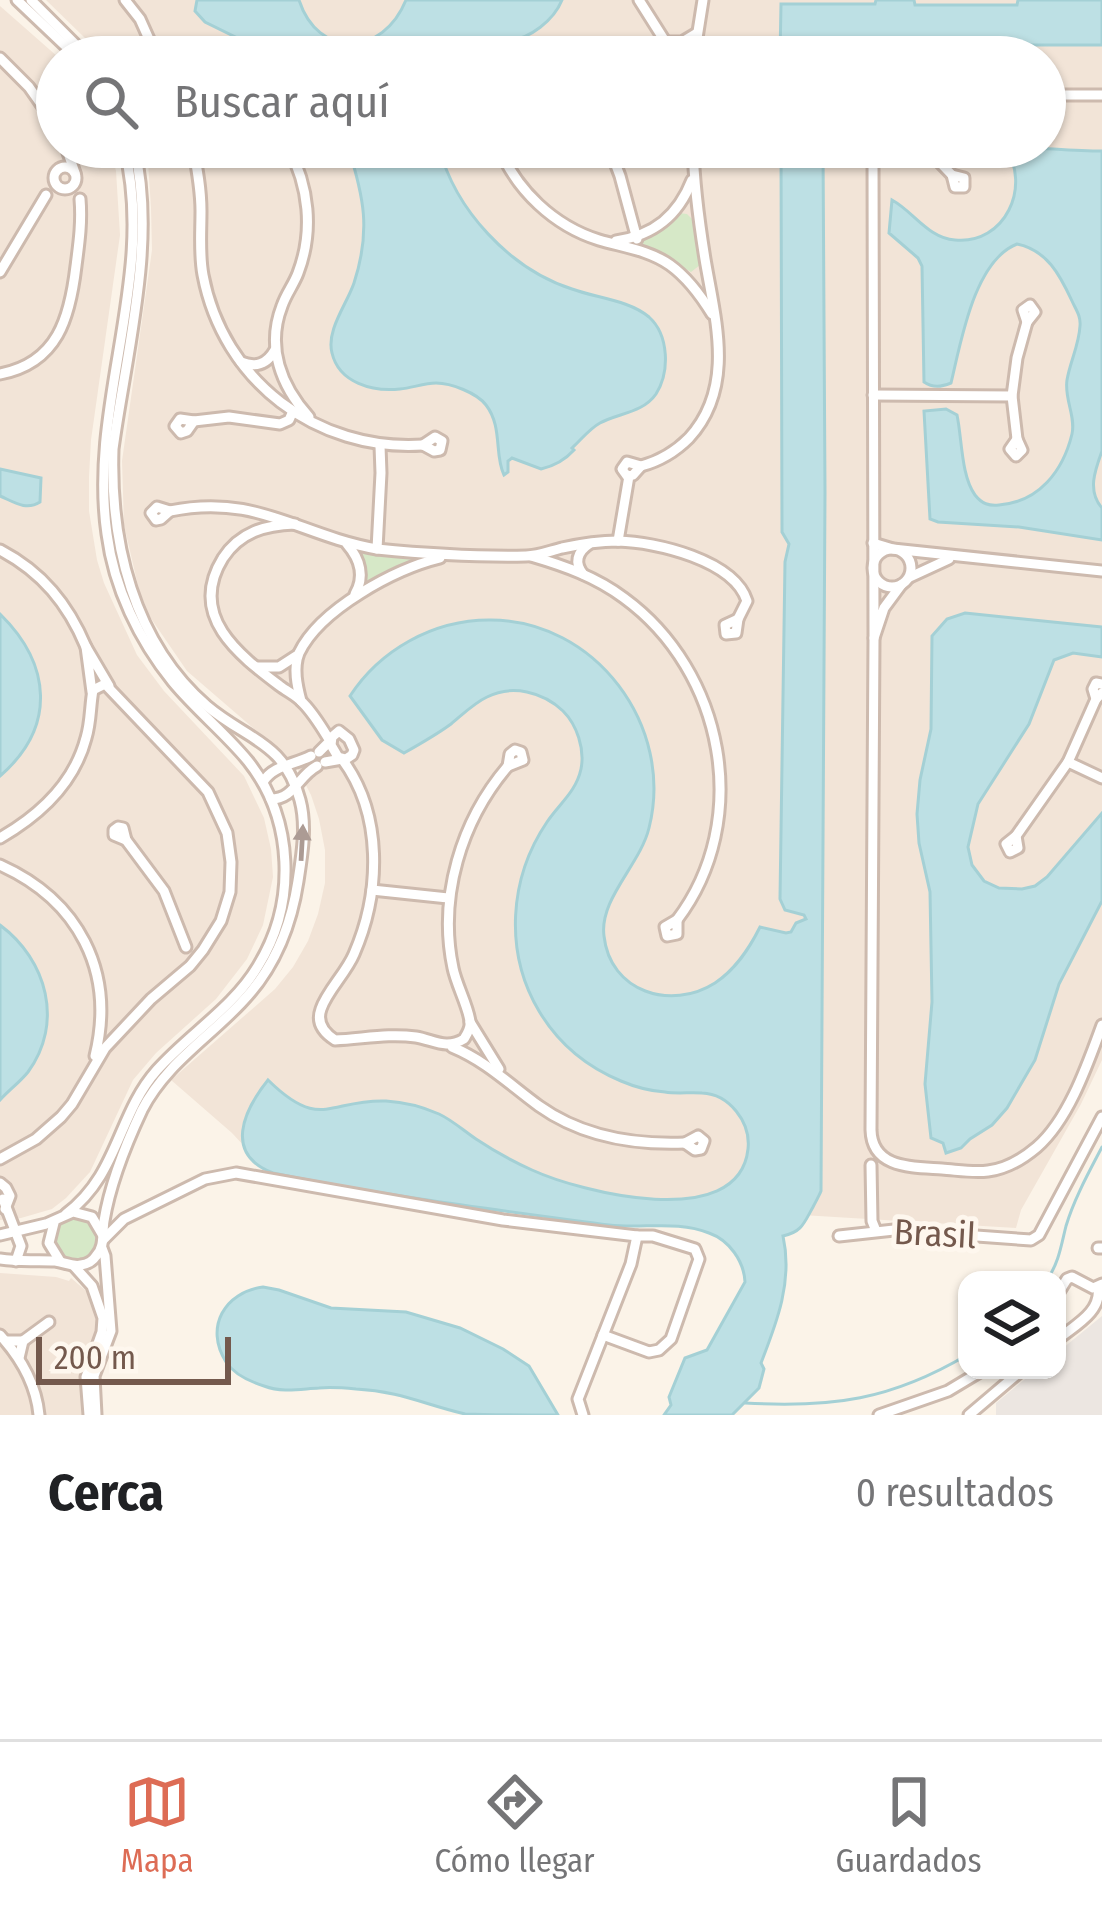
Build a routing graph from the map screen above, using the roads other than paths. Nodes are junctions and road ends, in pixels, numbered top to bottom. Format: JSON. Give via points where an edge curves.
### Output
{"nodes":[{"id":1,"x":17,"y":0,"type":"edge"},
{"id":2,"x":31,"y":0,"type":"edge"},
{"id":3,"x":125,"y":0,"type":"edge"},
{"id":4,"x":140,"y":0,"type":"edge"},
{"id":5,"x":640,"y":0,"type":"edge"},
{"id":6,"x":703,"y":0,"type":"edge"},
{"id":7,"x":140,"y":19,"type":"junction"},
{"id":8,"x":697,"y":33,"type":"junction"},
{"id":9,"x":55,"y":36,"type":"edge"},
{"id":10,"x":67,"y":36,"type":"edge"},
{"id":11,"x":148,"y":36,"type":"edge"},
{"id":12,"x":662,"y":36,"type":"edge"},
{"id":13,"x":692,"y":36,"type":"edge"},
{"id":14,"x":697,"y":36,"type":"edge"},
{"id":15,"x":1,"y":63,"type":"edge"},
{"id":16,"x":36,"y":95,"type":"edge"},
{"id":17,"x":1066,"y":95,"type":"edge"},
{"id":18,"x":1102,"y":95,"type":"edge"},
{"id":19,"x":64,"y":168,"type":"edge"},
{"id":20,"x":64,"y":168,"type":"edge"},
{"id":21,"x":129,"y":168,"type":"edge"},
{"id":22,"x":138,"y":168,"type":"edge"},
{"id":23,"x":196,"y":168,"type":"edge"},
{"id":24,"x":297,"y":168,"type":"edge"},
{"id":25,"x":510,"y":168,"type":"edge"},
{"id":26,"x":617,"y":168,"type":"edge"},
{"id":27,"x":694,"y":168,"type":"edge"},
{"id":28,"x":874,"y":168,"type":"edge"},
{"id":29,"x":946,"y":168,"type":"edge"},
{"id":30,"x":952,"y":175,"type":"dead end"},
{"id":31,"x":694,"y":176,"type":"junction"},
{"id":32,"x":64,"y":180,"type":"junction"},
{"id":33,"x":677,"y":208,"type":"junction"},
{"id":34,"x":699,"y":214,"type":"junction"},
{"id":35,"x":637,"y":236,"type":"junction"},
{"id":36,"x":604,"y":242,"type":"junction"},
{"id":37,"x":643,"y":252,"type":"junction"},
{"id":38,"x":707,"y":268,"type":"junction"},
{"id":39,"x":0,"y":272,"type":"edge"},
{"id":40,"x":686,"y":278,"type":"junction"},
{"id":41,"x":715,"y":319,"type":"junction"},
{"id":42,"x":1028,"y":322,"type":"dead end"},
{"id":43,"x":275,"y":350,"type":"junction"},
{"id":44,"x":241,"y":362,"type":"junction"},
{"id":45,"x":0,"y":374,"type":"edge"},
{"id":46,"x":873,"y":395,"type":"junction"},
{"id":47,"x":1012,"y":396,"type":"junction"},
{"id":48,"x":292,"y":411,"type":"junction"},
{"id":49,"x":194,"y":421,"type":"dead end"},
{"id":50,"x":312,"y":421,"type":"junction"},
{"id":51,"x":1017,"y":439,"type":"dead end"},
{"id":52,"x":423,"y":445,"type":"dead end"},
{"id":53,"x":380,"y":446,"type":"junction"},
{"id":54,"x":240,"y":507,"type":"junction"},
{"id":55,"x":170,"y":511,"type":"dead end"},
{"id":56,"x":295,"y":524,"type":"junction"},
{"id":57,"x":248,"y":532,"type":"junction"},
{"id":58,"x":618,"y":542,"type":"junction"},
{"id":59,"x":346,"y":543,"type":"junction"},
{"id":60,"x":873,"y":543,"type":"junction"},
{"id":61,"x":589,"y":544,"type":"junction"},
{"id":62,"x":377,"y":549,"type":"junction"},
{"id":63,"x":0,"y":550,"type":"edge"},
{"id":64,"x":893,"y":550,"type":"junction"},
{"id":65,"x":531,"y":556,"type":"junction"},
{"id":66,"x":448,"y":557,"type":"junction"},
{"id":67,"x":966,"y":557,"type":"junction"},
{"id":68,"x":873,"y":568,"type":"junction"},
{"id":69,"x":1102,"y":571,"type":"edge"},
{"id":70,"x":584,"y":574,"type":"junction"},
{"id":71,"x":904,"y":582,"type":"junction"},
{"id":72,"x":352,"y":599,"type":"junction"},
{"id":73,"x":738,"y":620,"type":"dead end"},
{"id":74,"x":874,"y":638,"type":"junction"},
{"id":75,"x":86,"y":647,"type":"junction"},
{"id":76,"x":298,"y":655,"type":"junction"},
{"id":77,"x":257,"y":667,"type":"junction"},
{"id":78,"x":1102,"y":684,"type":"edge"},
{"id":79,"x":110,"y":686,"type":"junction"},
{"id":80,"x":92,"y":695,"type":"junction"},
{"id":81,"x":1099,"y":696,"type":"edge"},
{"id":82,"x":301,"y":701,"type":"junction"},
{"id":83,"x":316,"y":719,"type":"junction"},
{"id":84,"x":341,"y":732,"type":"junction"},
{"id":85,"x":330,"y":741,"type":"junction"},
{"id":86,"x":354,"y":750,"type":"junction"},
{"id":87,"x":342,"y":758,"type":"junction"},
{"id":88,"x":314,"y":761,"type":"junction"},
{"id":89,"x":1067,"y":762,"type":"junction"},
{"id":90,"x":508,"y":766,"type":"dead end"},
{"id":91,"x":286,"y":767,"type":"junction"},
{"id":92,"x":1102,"y":778,"type":"edge"},
{"id":93,"x":356,"y":779,"type":"junction"},
{"id":94,"x":263,"y":782,"type":"junction"},
{"id":95,"x":296,"y":786,"type":"junction"},
{"id":96,"x":271,"y":799,"type":"junction"},
{"id":97,"x":1016,"y":836,"type":"dead end"},
{"id":98,"x":0,"y":838,"type":"edge"},
{"id":99,"x":126,"y":840,"type":"dead end"},
{"id":100,"x":0,"y":865,"type":"edge"},
{"id":101,"x":373,"y":890,"type":"junction"},
{"id":102,"x":448,"y":898,"type":"junction"},
{"id":103,"x":677,"y":920,"type":"dead end"},
{"id":104,"x":186,"y":947,"type":"junction"},
{"id":105,"x":203,"y":950,"type":"junction"},
{"id":106,"x":190,"y":966,"type":"junction"},
{"id":107,"x":101,"y":1012,"type":"junction"},
{"id":108,"x":470,"y":1022,"type":"junction"},
{"id":109,"x":126,"y":1024,"type":"junction"},
{"id":110,"x":1102,"y":1025,"type":"edge"},
{"id":111,"x":100,"y":1030,"type":"junction"},
{"id":112,"x":114,"y":1037,"type":"junction"},
{"id":113,"x":447,"y":1045,"type":"junction"},
{"id":114,"x":89,"y":1073,"type":"junction"},
{"id":115,"x":508,"y":1080,"type":"junction"},
{"id":116,"x":1102,"y":1117,"type":"edge"},
{"id":117,"x":871,"y":1140,"type":"junction"},
{"id":118,"x":685,"y":1143,"type":"dead end"},
{"id":119,"x":0,"y":1159,"type":"edge"},
{"id":120,"x":871,"y":1165,"type":"junction"},
{"id":121,"x":902,"y":1167,"type":"junction"},
{"id":122,"x":3,"y":1200,"type":"edge"},
{"id":123,"x":106,"y":1209,"type":"junction"},
{"id":124,"x":63,"y":1216,"type":"junction"},
{"id":125,"x":124,"y":1219,"type":"junction"},
{"id":126,"x":33,"y":1228,"type":"junction"},
{"id":127,"x":876,"y":1231,"type":"junction"},
{"id":128,"x":3,"y":1234,"type":"edge"},
{"id":129,"x":637,"y":1236,"type":"junction"},
{"id":130,"x":839,"y":1236,"type":"dead end"},
{"id":131,"x":102,"y":1240,"type":"junction"},
{"id":132,"x":5,"y":1258,"type":"edge"},
{"id":133,"x":60,"y":1261,"type":"junction"},
{"id":134,"x":74,"y":1266,"type":"junction"},
{"id":135,"x":1066,"y":1281,"type":"edge"},
{"id":136,"x":1100,"y":1286,"type":"edge"},
{"id":137,"x":49,"y":1322,"type":"dead end"},
{"id":138,"x":1066,"y":1333,"type":"edge"},
{"id":139,"x":603,"y":1335,"type":"junction"},
{"id":140,"x":3,"y":1338,"type":"edge"},
{"id":141,"x":23,"y":1341,"type":"junction"},
{"id":142,"x":19,"y":1358,"type":"junction"},
{"id":143,"x":968,"y":1379,"type":"edge"},
{"id":144,"x":1011,"y":1379,"type":"edge"},
{"id":145,"x":39,"y":1415,"type":"edge"},
{"id":146,"x":93,"y":1415,"type":"edge"},
{"id":147,"x":584,"y":1415,"type":"edge"},
{"id":148,"x":879,"y":1415,"type":"edge"},
{"id":149,"x":969,"y":1415,"type":"edge"}],
"edges":[{"from":1,"to":9,"type":"street"},
{"from":2,"to":10,"type":"street"},
{"from":3,"to":7,"type":"street"},
{"from":4,"to":7,"type":"street"},
{"from":5,"to":12,"type":"street"},
{"from":6,"to":8,"type":"street"},
{"from":7,"to":11,"type":"street"},
{"from":8,"to":13,"type":"street"},
{"from":8,"to":14,"type":"street"},
{"from":15,"to":16,"type":"street"},
{"from":17,"to":18,"type":"street"},
{"from":19,"to":32,"type":"street"},
{"from":20,"to":32,"type":"street"},
{"from":21,"to":94,"type":"street","via":[[135,230],[104,445],[108,542],[150,649]]},
{"from":22,"to":91,"type":"street","via":[[143,245],[112,465],[123,568],[178,675]]},
{"from":23,"to":44,"type":"street","via":[[204,280]]},
{"from":24,"to":43,"type":"street","via":[[308,227]]},
{"from":25,"to":36,"type":"street","via":[[545,210]]},
{"from":26,"to":35,"type":"street"},
{"from":27,"to":31,"type":"street"},
{"from":28,"to":46,"type":"street"},
{"from":29,"to":30,"type":"street"},
{"from":31,"to":33,"type":"street"},
{"from":31,"to":34,"type":"street"},
{"from":32,"to":39,"type":"street","via":[[46,195]]},
{"from":32,"to":45,"type":"street","via":[[80,199],[81,233],[64,326],[32,362]]},
{"from":33,"to":34,"type":"street"},
{"from":33,"to":35,"type":"street"},
{"from":34,"to":38,"type":"street"},
{"from":35,"to":36,"type":"street"},
{"from":35,"to":37,"type":"street"},
{"from":36,"to":37,"type":"street"},
{"from":37,"to":40,"type":"street"},
{"from":38,"to":40,"type":"street"},
{"from":38,"to":41,"type":"street"},
{"from":40,"to":41,"type":"street"},
{"from":41,"to":58,"type":"street","via":[[718,381],[707,412],[676,449],[629,476]]},
{"from":42,"to":47,"type":"street"},
{"from":43,"to":44,"type":"street","via":[[264,363]]},
{"from":43,"to":50,"type":"street","via":[[289,391]]},
{"from":44,"to":48,"type":"street"},
{"from":46,"to":47,"type":"street"},
{"from":46,"to":60,"type":"street"},
{"from":47,"to":51,"type":"street"},
{"from":48,"to":49,"type":"street","via":[[280,424]]},
{"from":48,"to":50,"type":"street"},
{"from":50,"to":53,"type":"street"},
{"from":52,"to":53,"type":"street"},
{"from":53,"to":62,"type":"street"},
{"from":54,"to":55,"type":"street"},
{"from":54,"to":56,"type":"street"},
{"from":54,"to":57,"type":"street","via":[[250,518]]},
{"from":56,"to":57,"type":"street"},
{"from":56,"to":59,"type":"street"},
{"from":57,"to":77,"type":"street","via":[[220,564],[212,603],[224,637]]},
{"from":58,"to":61,"type":"street"},
{"from":58,"to":73,"type":"street","via":[[677,551],[718,569],[746,596]]},
{"from":59,"to":62,"type":"street"},
{"from":59,"to":72,"type":"street","via":[[361,570]]},
{"from":60,"to":64,"type":"street"},
{"from":60,"to":68,"type":"street"},
{"from":61,"to":65,"type":"street"},
{"from":61,"to":70,"type":"street","via":[[578,556]]},
{"from":62,"to":66,"type":"street"},
{"from":63,"to":75,"type":"street","via":[[52,590]]},
{"from":64,"to":67,"type":"street"},
{"from":64,"to":68,"type":"street"},
{"from":64,"to":71,"type":"street","via":[[908,557]]},
{"from":65,"to":66,"type":"street"},
{"from":65,"to":70,"type":"street"},
{"from":66,"to":72,"type":"street"},
{"from":67,"to":69,"type":"street"},
{"from":67,"to":71,"type":"street"},
{"from":68,"to":71,"type":"street","via":[[888,587]]},
{"from":68,"to":74,"type":"street"},
{"from":70,"to":103,"type":"street","via":[[662,631],[709,713],[719,818],[708,864]]},
{"from":71,"to":74,"type":"street"},
{"from":72,"to":76,"type":"street"},
{"from":74,"to":117,"type":"street"},
{"from":75,"to":79,"type":"street"},
{"from":75,"to":80,"type":"street"},
{"from":76,"to":77,"type":"street","via":[[279,667]]},
{"from":76,"to":82,"type":"street"},
{"from":77,"to":82,"type":"street"},
{"from":78,"to":81,"type":"street","via":[[1093,686]]},
{"from":79,"to":80,"type":"street"},
{"from":79,"to":105,"type":"street","via":[[200,782],[227,833],[230,892]]},
{"from":80,"to":98,"type":"street","via":[[86,740],[70,776],[41,810]]},
{"from":81,"to":89,"type":"street"},
{"from":82,"to":83,"type":"street"},
{"from":83,"to":84,"type":"street"},
{"from":83,"to":85,"type":"street"},
{"from":84,"to":85,"type":"street"},
{"from":84,"to":86,"type":"street"},
{"from":85,"to":87,"type":"street"},
{"from":85,"to":88,"type":"street"},
{"from":86,"to":87,"type":"street"},
{"from":86,"to":93,"type":"street"},
{"from":87,"to":88,"type":"street"},
{"from":87,"to":93,"type":"street"},
{"from":88,"to":91,"type":"street"},
{"from":88,"to":95,"type":"street"},
{"from":89,"to":92,"type":"street"},
{"from":89,"to":97,"type":"street"},
{"from":90,"to":102,"type":"street","via":[[466,833]]},
{"from":91,"to":94,"type":"street"},
{"from":91,"to":95,"type":"street"},
{"from":93,"to":101,"type":"street","via":[[372,843]]},
{"from":94,"to":96,"type":"street"},
{"from":95,"to":96,"type":"street"},
{"from":123,"to":95,"type":"street","one_way":true,"via":[[154,1088],[241,1004],[280,946],[301,862]]},
{"from":96,"to":124,"type":"street","via":[[286,873],[268,949],[230,1003],[152,1076],[107,1168]]},
{"from":99,"to":104,"type":"street","via":[[164,891]]},
{"from":100,"to":107,"type":"street","via":[[32,880],[71,919],[94,965]]},
{"from":101,"to":102,"type":"street"},
{"from":101,"to":113,"type":"street","via":[[353,956],[320,1010],[321,1026],[335,1040],[416,1037]]},
{"from":102,"to":108,"type":"street","via":[[453,971]]},
{"from":104,"to":105,"type":"street"},
{"from":104,"to":106,"type":"street"},
{"from":105,"to":106,"type":"street"},
{"from":106,"to":109,"type":"street"},
{"from":107,"to":109,"type":"street","via":[[112,1024]]},
{"from":107,"to":111,"type":"street"},
{"from":108,"to":113,"type":"street","via":[[464,1039]]},
{"from":108,"to":115,"type":"street"},
{"from":109,"to":112,"type":"street"},
{"from":110,"to":121,"type":"street","via":[[1048,1136],[1016,1162],[989,1171]]},
{"from":111,"to":112,"type":"street"},
{"from":111,"to":114,"type":"street"},
{"from":112,"to":114,"type":"street"},
{"from":113,"to":115,"type":"street"},
{"from":114,"to":119,"type":"street","via":[[46,1131]]},
{"from":115,"to":118,"type":"street","via":[[585,1129]]},
{"from":116,"to":127,"type":"street","name":"Brasil","via":[[1031,1240]]},
{"from":117,"to":120,"type":"street"},
{"from":117,"to":121,"type":"street"},
{"from":120,"to":121,"type":"street"},
{"from":120,"to":127,"type":"street"},
{"from":122,"to":126,"type":"street"},
{"from":122,"to":128,"type":"street"},
{"from":123,"to":125,"type":"street","via":[[109,1221]]},
{"from":123,"to":131,"type":"street"},
{"from":124,"to":126,"type":"street"},
{"from":124,"to":131,"type":"street","via":[[92,1217]]},
{"from":124,"to":133,"type":"street","via":[[49,1243]]},
{"from":125,"to":129,"type":"street","via":[[236,1173]]},
{"from":125,"to":131,"type":"street"},
{"from":126,"to":128,"type":"street"},
{"from":127,"to":130,"type":"street","name":"Brasil"},
{"from":128,"to":132,"type":"street","via":[[21,1246]]},
{"from":129,"to":139,"type":"street"},
{"from":129,"to":139,"type":"street","via":[[695,1250],[699,1259],[666,1346],[650,1352]]},
{"from":131,"to":134,"type":"street","via":[[92,1261]]},
{"from":131,"to":146,"type":"street","via":[[111,1331],[94,1376]]},
{"from":132,"to":133,"type":"street"},
{"from":133,"to":134,"type":"street"},
{"from":134,"to":146,"type":"street","via":[[103,1318],[87,1372]]},
{"from":135,"to":136,"type":"street"},
{"from":136,"to":138,"type":"street","via":[[1098,1306]]},
{"from":137,"to":141,"type":"street"},
{"from":139,"to":147,"type":"street","via":[[580,1394]]},
{"from":140,"to":141,"type":"street"},
{"from":140,"to":142,"type":"street"},
{"from":141,"to":142,"type":"street"},
{"from":142,"to":145,"type":"street"},
{"from":143,"to":148,"type":"street"},
{"from":144,"to":149,"type":"street"}]}
